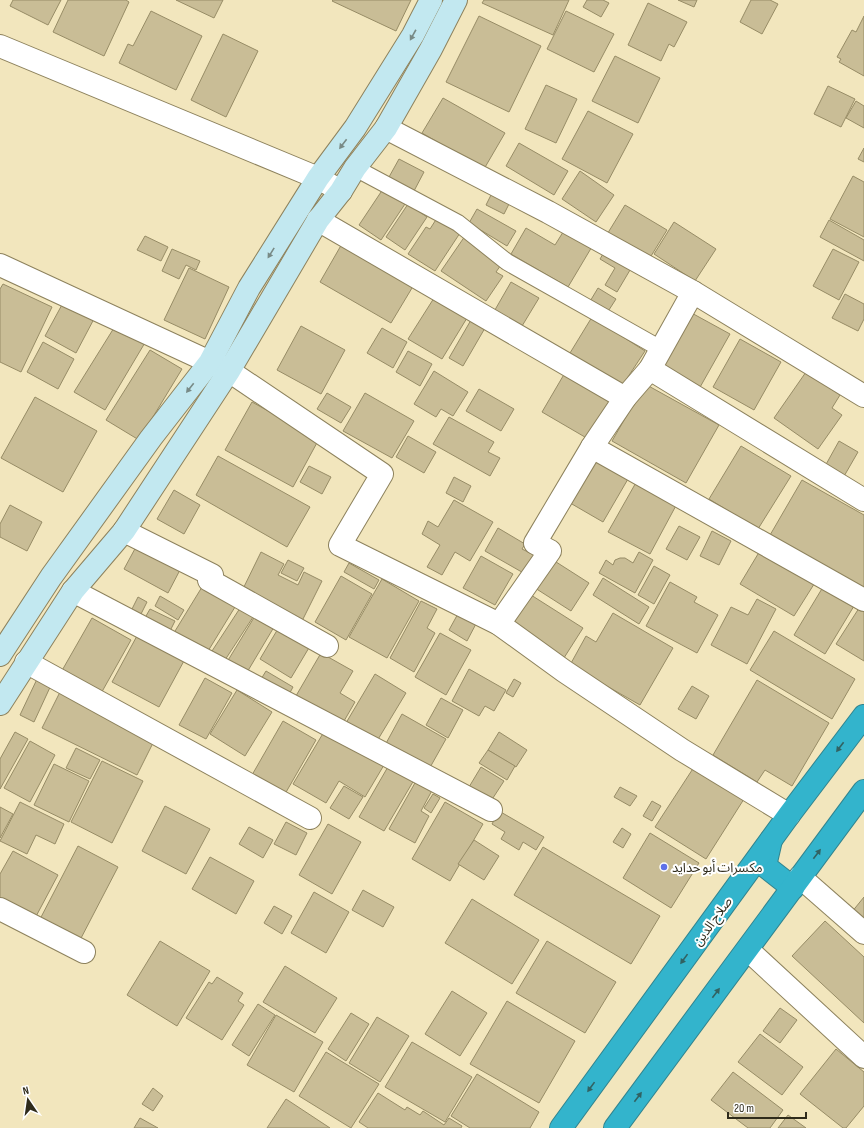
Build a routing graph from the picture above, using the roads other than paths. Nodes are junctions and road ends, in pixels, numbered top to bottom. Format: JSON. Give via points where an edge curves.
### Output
{"nodes":[{"id":1,"x":431,"y":0,"type":"edge"},
{"id":2,"x":456,"y":0,"type":"edge"},
{"id":3,"x":0,"y":46,"type":"edge"},
{"id":4,"x":386,"y":128,"type":"junction"},
{"id":5,"x":355,"y":168,"type":"junction"},
{"id":6,"x":318,"y":178,"type":"junction"},
{"id":7,"x":341,"y":190,"type":"junction"},
{"id":8,"x":318,"y":220,"type":"junction"},
{"id":9,"x":0,"y":266,"type":"edge"},
{"id":10,"x":693,"y":292,"type":"junction"},
{"id":11,"x":661,"y":349,"type":"junction"},
{"id":12,"x":219,"y":366,"type":"junction"},
{"id":13,"x":650,"y":369,"type":"junction"},
{"id":14,"x":864,"y":396,"type":"edge"},
{"id":15,"x":625,"y":398,"type":"junction"},
{"id":16,"x":592,"y":447,"type":"junction"},
{"id":17,"x":864,"y":500,"type":"edge"},
{"id":18,"x":124,"y":531,"type":"junction"},
{"id":19,"x":73,"y":591,"type":"junction"},
{"id":20,"x":864,"y":600,"type":"edge"},
{"id":21,"x":499,"y":624,"type":"junction"},
{"id":22,"x":327,"y":646,"type":"dead end"},
{"id":23,"x":0,"y":655,"type":"edge"},
{"id":24,"x":26,"y":662,"type":"junction"},
{"id":25,"x":0,"y":704,"type":"edge"},
{"id":26,"x":864,"y":716,"type":"edge"},
{"id":27,"x":864,"y":791,"type":"edge"},
{"id":28,"x":491,"y":810,"type":"dead end"},
{"id":29,"x":789,"y":815,"type":"junction"},
{"id":30,"x":310,"y":818,"type":"dead end"},
{"id":31,"x":772,"y":839,"type":"junction"},
{"id":32,"x":796,"y":883,"type":"junction"},
{"id":33,"x":0,"y":909,"type":"edge"},
{"id":34,"x":864,"y":933,"type":"edge"},
{"id":35,"x":748,"y":950,"type":"junction"},
{"id":36,"x":84,"y":952,"type":"dead end"},
{"id":37,"x":864,"y":1057,"type":"edge"},
{"id":38,"x":561,"y":1128,"type":"edge"},
{"id":39,"x":615,"y":1128,"type":"edge"}],
"edges":[{"from":1,"to":6,"type":"street","one_way":true,"via":[[413,35],[356,128]]},
{"from":2,"to":4,"type":"street"},
{"from":3,"to":6,"type":"street"},
{"from":4,"to":5,"type":"street"},
{"from":4,"to":10,"type":"street","via":[[548,212]]},
{"from":5,"to":7,"type":"street"},
{"from":5,"to":11,"type":"lane","via":[[458,223],[507,262]]},
{"from":6,"to":7,"type":"street"},
{"from":6,"to":12,"type":"street","one_way":true,"via":[[249,288]]},
{"from":7,"to":8,"type":"street"},
{"from":8,"to":12,"type":"street"},
{"from":8,"to":15,"type":"street"},
{"from":9,"to":12,"type":"street"},
{"from":10,"to":11,"type":"street"},
{"from":10,"to":14,"type":"street"},
{"from":11,"to":13,"type":"street"},
{"from":12,"to":18,"type":"street"},
{"from":12,"to":21,"type":"street","via":[[382,474],[340,545]]},
{"from":12,"to":23,"type":"street","one_way":true,"via":[[151,438],[51,578]]},
{"from":13,"to":15,"type":"street"},
{"from":13,"to":17,"type":"street"},
{"from":15,"to":16,"type":"street"},
{"from":16,"to":20,"type":"street"},
{"from":16,"to":21,"type":"street","via":[[535,543],[550,551]]},
{"from":18,"to":19,"type":"street"},
{"from":18,"to":22,"type":"street","via":[[212,575],[208,580]]},
{"from":19,"to":24,"type":"street"},
{"from":19,"to":28,"type":"street"},
{"from":21,"to":29,"type":"street","via":[[682,750]]},
{"from":24,"to":25,"type":"street"},
{"from":24,"to":30,"type":"street"},
{"from":26,"to":29,"type":"highway","name":"صلاح الدين","one_way":true},
{"from":32,"to":27,"type":"highway","one_way":true},
{"from":29,"to":31,"type":"highway","name":"صلاح الدين"},
{"from":31,"to":32,"type":"highway","via":[[766,866]]},
{"from":31,"to":38,"type":"highway","name":"صلاح الدين","one_way":true},
{"from":32,"to":34,"type":"street"},
{"from":32,"to":35,"type":"highway"},
{"from":33,"to":36,"type":"street"},
{"from":35,"to":37,"type":"street"},
{"from":39,"to":35,"type":"highway","one_way":true}]}
